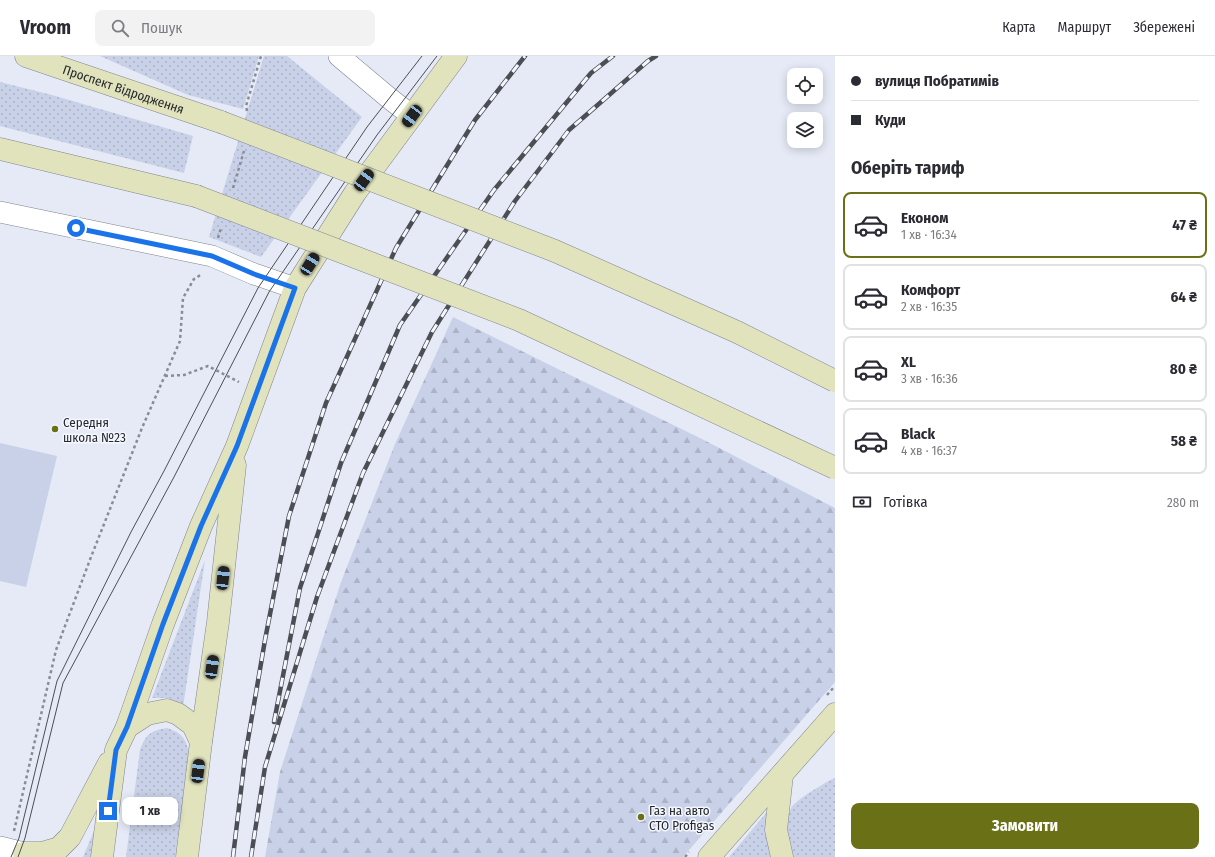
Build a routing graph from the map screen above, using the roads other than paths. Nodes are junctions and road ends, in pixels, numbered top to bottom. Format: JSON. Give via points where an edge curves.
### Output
{"nodes":[{"id":1,"x":26,"y":56,"type":"edge"},
{"id":2,"x":339,"y":56,"type":"edge"},
{"id":3,"x":456,"y":56,"type":"edge"},
{"id":4,"x":412,"y":116,"type":"junction"},
{"id":5,"x":0,"y":148,"type":"edge"},
{"id":6,"x":0,"y":212,"type":"edge"},
{"id":7,"x":295,"y":288,"type":"junction"},
{"id":8,"x":835,"y":381,"type":"edge"},
{"id":9,"x":237,"y":446,"type":"junction"},
{"id":10,"x":835,"y":468,"type":"edge"},
{"id":11,"x":835,"y":714,"type":"edge"},
{"id":12,"x":127,"y":727,"type":"junction"},
{"id":13,"x":201,"y":742,"type":"junction"},
{"id":14,"x":116,"y":750,"type":"junction"},
{"id":15,"x":782,"y":775,"type":"junction"},
{"id":16,"x":15,"y":851,"type":"edge"},
{"id":17,"x":102,"y":857,"type":"edge"},
{"id":18,"x":187,"y":857,"type":"edge"},
{"id":19,"x":709,"y":857,"type":"edge"},
{"id":20,"x":782,"y":857,"type":"edge"}],
"edges":[{"from":1,"to":8,"type":"main road","name":"Проспект Відродження","bridge":true,"via":[[222,122],[555,251],[737,332]]},
{"from":2,"to":4,"type":"street"},
{"from":3,"to":4,"type":"main road"},
{"from":4,"to":7,"type":"main road","via":[[355,193]]},
{"from":5,"to":10,"type":"main road","bridge":true,"via":[[196,196],[519,320]]},
{"from":6,"to":7,"type":"street","via":[[212,256]]},
{"from":7,"to":9,"type":"main road"},
{"from":9,"to":12,"type":"main road","via":[[201,526]]},
{"from":9,"to":13,"type":"main road","via":[[218,622]]},
{"from":11,"to":15,"type":"main road"},
{"from":12,"to":13,"type":"main road","via":[[147,714],[166,710],[178,714],[193,725]]},
{"from":12,"to":14,"type":"main road"},
{"from":13,"to":18,"type":"main road"},
{"from":14,"to":16,"type":"main road","via":[[70,837],[59,848],[42,853]]},
{"from":14,"to":17,"type":"main road"},
{"from":15,"to":19,"type":"main road"},
{"from":15,"to":20,"type":"main road","via":[[776,830]]}]}
